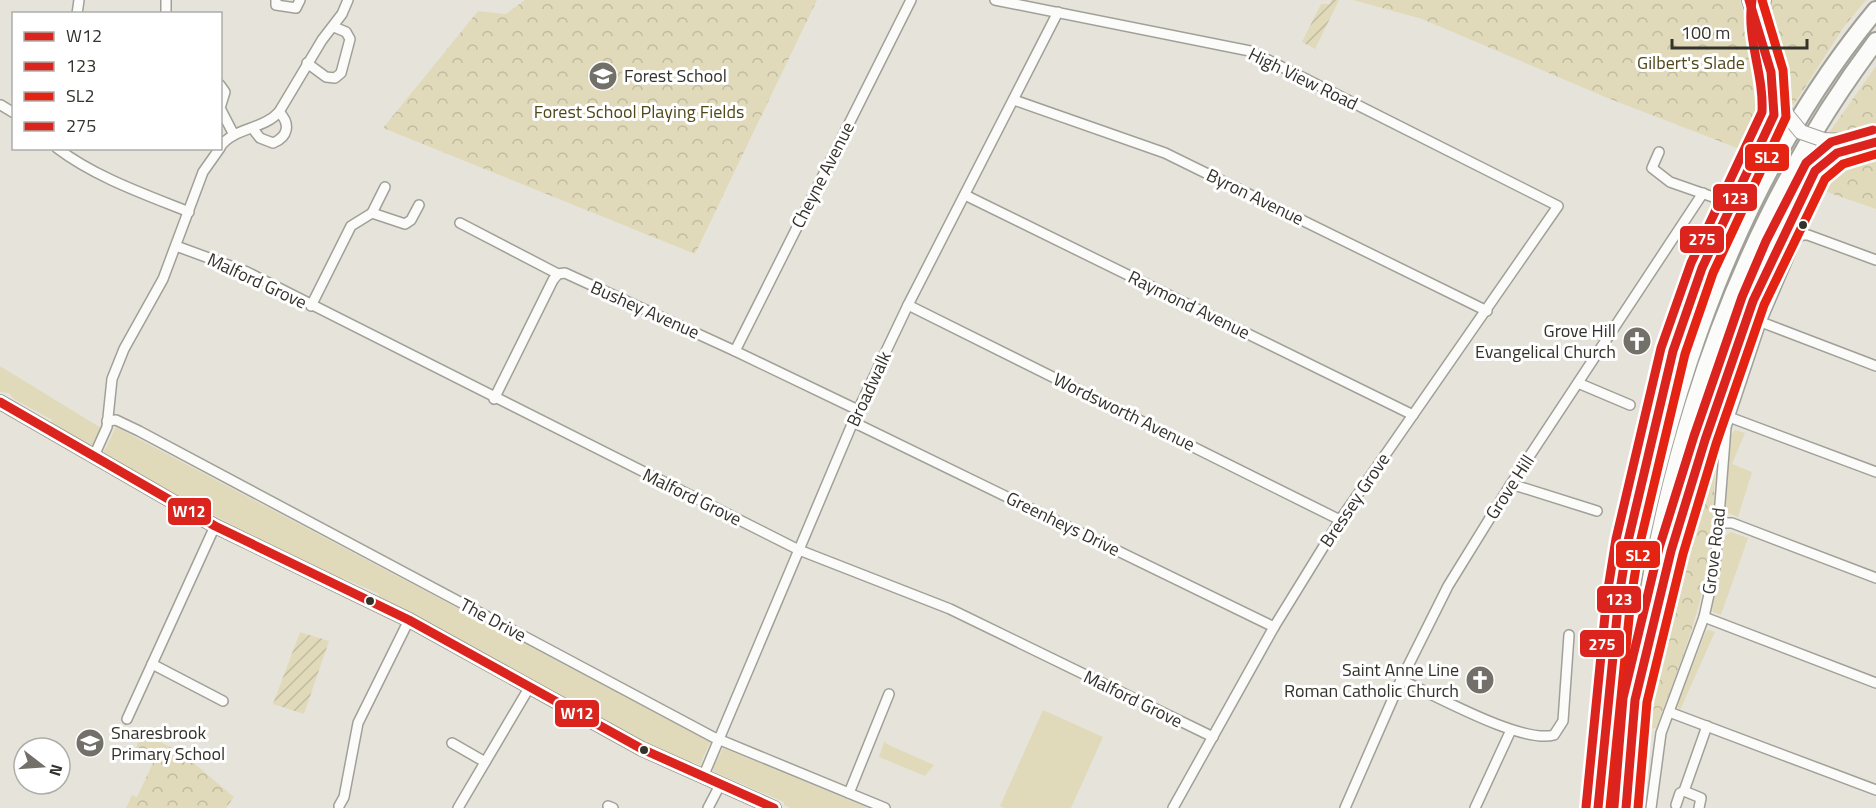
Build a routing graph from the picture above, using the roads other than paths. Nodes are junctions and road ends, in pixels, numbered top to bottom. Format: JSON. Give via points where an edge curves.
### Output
{"nodes":[{"id":1,"x":276,"y":0,"type":"edge"},
{"id":2,"x":300,"y":0,"type":"edge"},
{"id":3,"x":348,"y":0,"type":"edge"},
{"id":4,"x":911,"y":0,"type":"edge"},
{"id":5,"x":995,"y":0,"type":"edge"},
{"id":6,"x":1749,"y":0,"type":"edge"},
{"id":7,"x":1764,"y":0,"type":"edge"},
{"id":8,"x":1876,"y":10,"type":"edge"},
{"id":9,"x":1058,"y":12,"type":"junction"},
{"id":10,"x":334,"y":27,"type":"junction"},
{"id":11,"x":1760,"y":36,"type":"junction"},
{"id":12,"x":1876,"y":41,"type":"edge"},
{"id":13,"x":308,"y":63,"type":"junction"},
{"id":14,"x":1772,"y":80,"type":"junction"},
{"id":15,"x":222,"y":88,"type":"edge"},
{"id":16,"x":1014,"y":100,"type":"junction"},
{"id":17,"x":222,"y":102,"type":"edge"},
{"id":18,"x":222,"y":112,"type":"edge"},
{"id":19,"x":279,"y":112,"type":"junction"},
{"id":20,"x":253,"y":129,"type":"junction"},
{"id":21,"x":234,"y":135,"type":"junction"},
{"id":22,"x":1874,"y":142,"type":"edge"},
{"id":23,"x":222,"y":146,"type":"edge"},
{"id":24,"x":60,"y":150,"type":"edge"},
{"id":25,"x":219,"y":150,"type":"edge"},
{"id":26,"x":1659,"y":152,"type":"dead end"},
{"id":27,"x":385,"y":187,"type":"dead end"},
{"id":28,"x":1703,"y":193,"type":"junction"},
{"id":29,"x":966,"y":195,"type":"junction"},
{"id":30,"x":1713,"y":197,"type":"dead end"},
{"id":31,"x":419,"y":205,"type":"dead end"},
{"id":32,"x":1558,"y":206,"type":"joint"},
{"id":33,"x":189,"y":212,"type":"junction"},
{"id":34,"x":372,"y":213,"type":"junction"},
{"id":35,"x":460,"y":224,"type":"dead end"},
{"id":36,"x":176,"y":246,"type":"junction"},
{"id":37,"x":1876,"y":260,"type":"edge"},
{"id":38,"x":558,"y":273,"type":"junction"},
{"id":39,"x":908,"y":304,"type":"junction"},
{"id":40,"x":311,"y":306,"type":"junction"},
{"id":41,"x":1487,"y":311,"type":"junction"},
{"id":42,"x":1761,"y":322,"type":"junction"},
{"id":43,"x":735,"y":351,"type":"junction"},
{"id":44,"x":1876,"y":366,"type":"edge"},
{"id":45,"x":1578,"y":383,"type":"junction"},
{"id":46,"x":494,"y":399,"type":"junction"},
{"id":47,"x":0,"y":402,"type":"edge"},
{"id":48,"x":1630,"y":405,"type":"dead end"},
{"id":49,"x":858,"y":410,"type":"junction"},
{"id":50,"x":1413,"y":415,"type":"junction"},
{"id":51,"x":1729,"y":417,"type":"junction"},
{"id":52,"x":107,"y":421,"type":"junction"},
{"id":53,"x":853,"y":422,"type":"junction"},
{"id":54,"x":94,"y":456,"type":"junction"},
{"id":55,"x":1876,"y":472,"type":"edge"},
{"id":56,"x":1511,"y":484,"type":"junction"},
{"id":57,"x":1598,"y":511,"type":"dead end"},
{"id":58,"x":1340,"y":520,"type":"junction"},
{"id":59,"x":1720,"y":523,"type":"junction"},
{"id":60,"x":215,"y":526,"type":"junction"},
{"id":61,"x":799,"y":550,"type":"junction"},
{"id":62,"x":1876,"y":578,"type":"edge"},
{"id":63,"x":1704,"y":617,"type":"junction"},
{"id":64,"x":409,"y":620,"type":"junction"},
{"id":65,"x":1274,"y":627,"type":"junction"},
{"id":66,"x":1569,"y":636,"type":"dead end"},
{"id":67,"x":152,"y":664,"type":"junction"},
{"id":68,"x":1401,"y":680,"type":"junction"},
{"id":69,"x":1876,"y":683,"type":"edge"},
{"id":70,"x":529,"y":688,"type":"junction"},
{"id":71,"x":890,"y":694,"type":"dead end"},
{"id":72,"x":1608,"y":698,"type":"junction"},
{"id":73,"x":1635,"y":700,"type":"junction"},
{"id":74,"x":223,"y":701,"type":"dead end"},
{"id":75,"x":1669,"y":712,"type":"junction"},
{"id":76,"x":127,"y":718,"type":"dead end"},
{"id":77,"x":1707,"y":726,"type":"junction"},
{"id":78,"x":1510,"y":730,"type":"junction"},
{"id":79,"x":1213,"y":737,"type":"junction"},
{"id":80,"x":719,"y":740,"type":"junction"},
{"id":81,"x":452,"y":743,"type":"dead end"},
{"id":82,"x":485,"y":762,"type":"junction"},
{"id":83,"x":703,"y":777,"type":"junction"},
{"id":84,"x":720,"y":785,"type":"junction"},
{"id":85,"x":1876,"y":790,"type":"edge"},
{"id":86,"x":1683,"y":791,"type":"junction"},
{"id":87,"x":849,"y":793,"type":"junction"},
{"id":88,"x":1676,"y":805,"type":"dead end"},
{"id":89,"x":339,"y":806,"type":"dead end"},
{"id":90,"x":458,"y":808,"type":"edge"},
{"id":91,"x":708,"y":808,"type":"edge"},
{"id":92,"x":774,"y":808,"type":"edge"},
{"id":93,"x":885,"y":808,"type":"edge"},
{"id":94,"x":1173,"y":808,"type":"edge"},
{"id":95,"x":1345,"y":808,"type":"edge"},
{"id":96,"x":1475,"y":808,"type":"edge"},
{"id":97,"x":1598,"y":808,"type":"edge"},
{"id":98,"x":1626,"y":808,"type":"edge"},
{"id":99,"x":1651,"y":808,"type":"edge"},
{"id":100,"x":1699,"y":808,"type":"edge"}],
"edges":[{"from":1,"to":2,"type":"street","via":[[276,5],[296,8]]},
{"from":3,"to":10,"type":"street"},
{"from":4,"to":43,"type":"street","name":"Cheyne Avenue"},
{"from":5,"to":9,"type":"street","name":"High View Road"},
{"from":6,"to":11,"type":"main road"},
{"from":7,"to":11,"type":"main road"},
{"from":8,"to":72,"type":"highway","via":[[1839,59],[1789,138],[1758,193],[1715,288],[1660,453]]},
{"from":9,"to":16,"type":"street","name":"Broadwalk"},
{"from":9,"to":32,"type":"street","name":"High View Road","via":[[1250,51]]},
{"from":10,"to":13,"type":"street"},
{"from":10,"to":13,"type":"street","via":[[346,32],[350,39],[341,73],[335,78],[326,77]]},
{"from":11,"to":14,"type":"main road"},
{"from":12,"to":73,"type":"highway","via":[[1798,158],[1751,250],[1725,315],[1697,394],[1664,517],[1646,601]]},
{"from":13,"to":19,"type":"street"},
{"from":14,"to":22,"type":"main road","bridge":true,"via":[[1787,115],[1801,132],[1824,140]]},
{"from":14,"to":72,"type":"highway","via":[[1776,102],[1771,123],[1702,268],[1673,351],[1628,541]]},
{"from":15,"to":17,"type":"street"},
{"from":16,"to":29,"type":"street","name":"Broadwalk"},
{"from":16,"to":41,"type":"street","name":"Byron Avenue","via":[[1165,153]]},
{"from":18,"to":21,"type":"street"},
{"from":19,"to":20,"type":"street","via":[[270,122]]},
{"from":19,"to":20,"type":"street","via":[[287,126],[279,141],[260,138]]},
{"from":20,"to":21,"type":"street"},
{"from":21,"to":23,"type":"street"},
{"from":22,"to":73,"type":"highway","via":[[1837,153],[1815,171],[1753,301],[1674,539]]},
{"from":24,"to":33,"type":"street","via":[[99,174]]},
{"from":25,"to":33,"type":"street","via":[[203,172]]},
{"from":26,"to":28,"type":"street","via":[[1652,168],[1670,182]]},
{"from":27,"to":34,"type":"street"},
{"from":28,"to":30,"type":"street"},
{"from":28,"to":45,"type":"street","name":"Grove Hill"},
{"from":29,"to":39,"type":"street","name":"Broadwalk"},
{"from":29,"to":50,"type":"street","name":"Raymond Avenue"},
{"from":31,"to":34,"type":"street","via":[[405,224]]},
{"from":32,"to":41,"type":"street","name":"Bressey Grove"},
{"from":33,"to":36,"type":"street"},
{"from":34,"to":40,"type":"street","via":[[351,226]]},
{"from":35,"to":38,"type":"street","name":"Bushey Avenue"},
{"from":36,"to":40,"type":"street","name":"Malford Grove","via":[[247,272]]},
{"from":36,"to":52,"type":"street","via":[[112,379]]},
{"from":37,"to":42,"type":"street","name":"Grove Road","via":[[1801,235]]},
{"from":38,"to":43,"type":"street","name":"Bushey Avenue"},
{"from":38,"to":46,"type":"street"},
{"from":39,"to":49,"type":"street","name":"Broadwalk"},
{"from":39,"to":58,"type":"street","name":"Wordsworth Avenue"},
{"from":40,"to":46,"type":"street","name":"Malford Grove"},
{"from":41,"to":50,"type":"street","name":"Bressey Grove"},
{"from":42,"to":44,"type":"street"},
{"from":42,"to":51,"type":"street","name":"Grove Road"},
{"from":43,"to":49,"type":"street","name":"Bushey Avenue"},
{"from":45,"to":48,"type":"street"},
{"from":45,"to":56,"type":"street","name":"Grove Hill"},
{"from":46,"to":61,"type":"street","name":"Malford Grove"},
{"from":47,"to":54,"type":"main road"},
{"from":49,"to":53,"type":"street","name":"Broadwalk"},
{"from":50,"to":58,"type":"street","name":"Bressey Grove"},
{"from":51,"to":55,"type":"street"},
{"from":51,"to":59,"type":"street","name":"Grove Road","via":[[1723,440]]},
{"from":52,"to":54,"type":"street","via":[[104,438]]},
{"from":52,"to":80,"type":"street","name":"The Drive","via":[[116,420],[139,431]]},
{"from":53,"to":61,"type":"street","name":"Broadwalk"},
{"from":53,"to":65,"type":"street","name":"Greenheys Drive"},
{"from":54,"to":60,"type":"main road"},
{"from":56,"to":57,"type":"street"},
{"from":56,"to":68,"type":"street","name":"Grove Hill","via":[[1448,586]]},
{"from":58,"to":65,"type":"street","name":"Bressey Grove"},
{"from":59,"to":62,"type":"street","via":[[1732,523]]},
{"from":59,"to":63,"type":"street","name":"Grove Road"},
{"from":60,"to":64,"type":"main road"},
{"from":60,"to":67,"type":"street"},
{"from":61,"to":79,"type":"street","name":"Malford Grove","via":[[950,609]]},
{"from":61,"to":80,"type":"street","name":"Broadwalk"},
{"from":63,"to":69,"type":"street"},
{"from":63,"to":75,"type":"street","name":"Grove Road"},
{"from":64,"to":70,"type":"main road"},
{"from":64,"to":89,"type":"street","via":[[358,723]]},
{"from":65,"to":79,"type":"street","name":"Bressey Grove"},
{"from":66,"to":78,"type":"street","via":[[1563,722],[1554,735],[1542,738]]},
{"from":67,"to":74,"type":"street"},
{"from":67,"to":76,"type":"street"},
{"from":68,"to":78,"type":"street"},
{"from":68,"to":95,"type":"street","name":"Grove Hill"},
{"from":70,"to":82,"type":"street"},
{"from":70,"to":83,"type":"main road"},
{"from":71,"to":87,"type":"street"},
{"from":72,"to":97,"type":"highway"},
{"from":73,"to":98,"type":"highway"},
{"from":75,"to":77,"type":"street"},
{"from":75,"to":99,"type":"street","name":"Grove Road","via":[[1659,744]]},
{"from":77,"to":85,"type":"street"},
{"from":77,"to":86,"type":"street"},
{"from":78,"to":96,"type":"street"},
{"from":79,"to":94,"type":"street","name":"Bressey Grove"},
{"from":80,"to":83,"type":"street","name":"Broadwalk"},
{"from":80,"to":87,"type":"street","name":"The Drive"},
{"from":81,"to":82,"type":"street"},
{"from":82,"to":90,"type":"street"},
{"from":83,"to":84,"type":"main road"},
{"from":84,"to":91,"type":"street"},
{"from":84,"to":92,"type":"main road"},
{"from":86,"to":88,"type":"street"},
{"from":86,"to":100,"type":"street","via":[[1701,798]]},
{"from":87,"to":93,"type":"street","name":"The Drive"}]}
